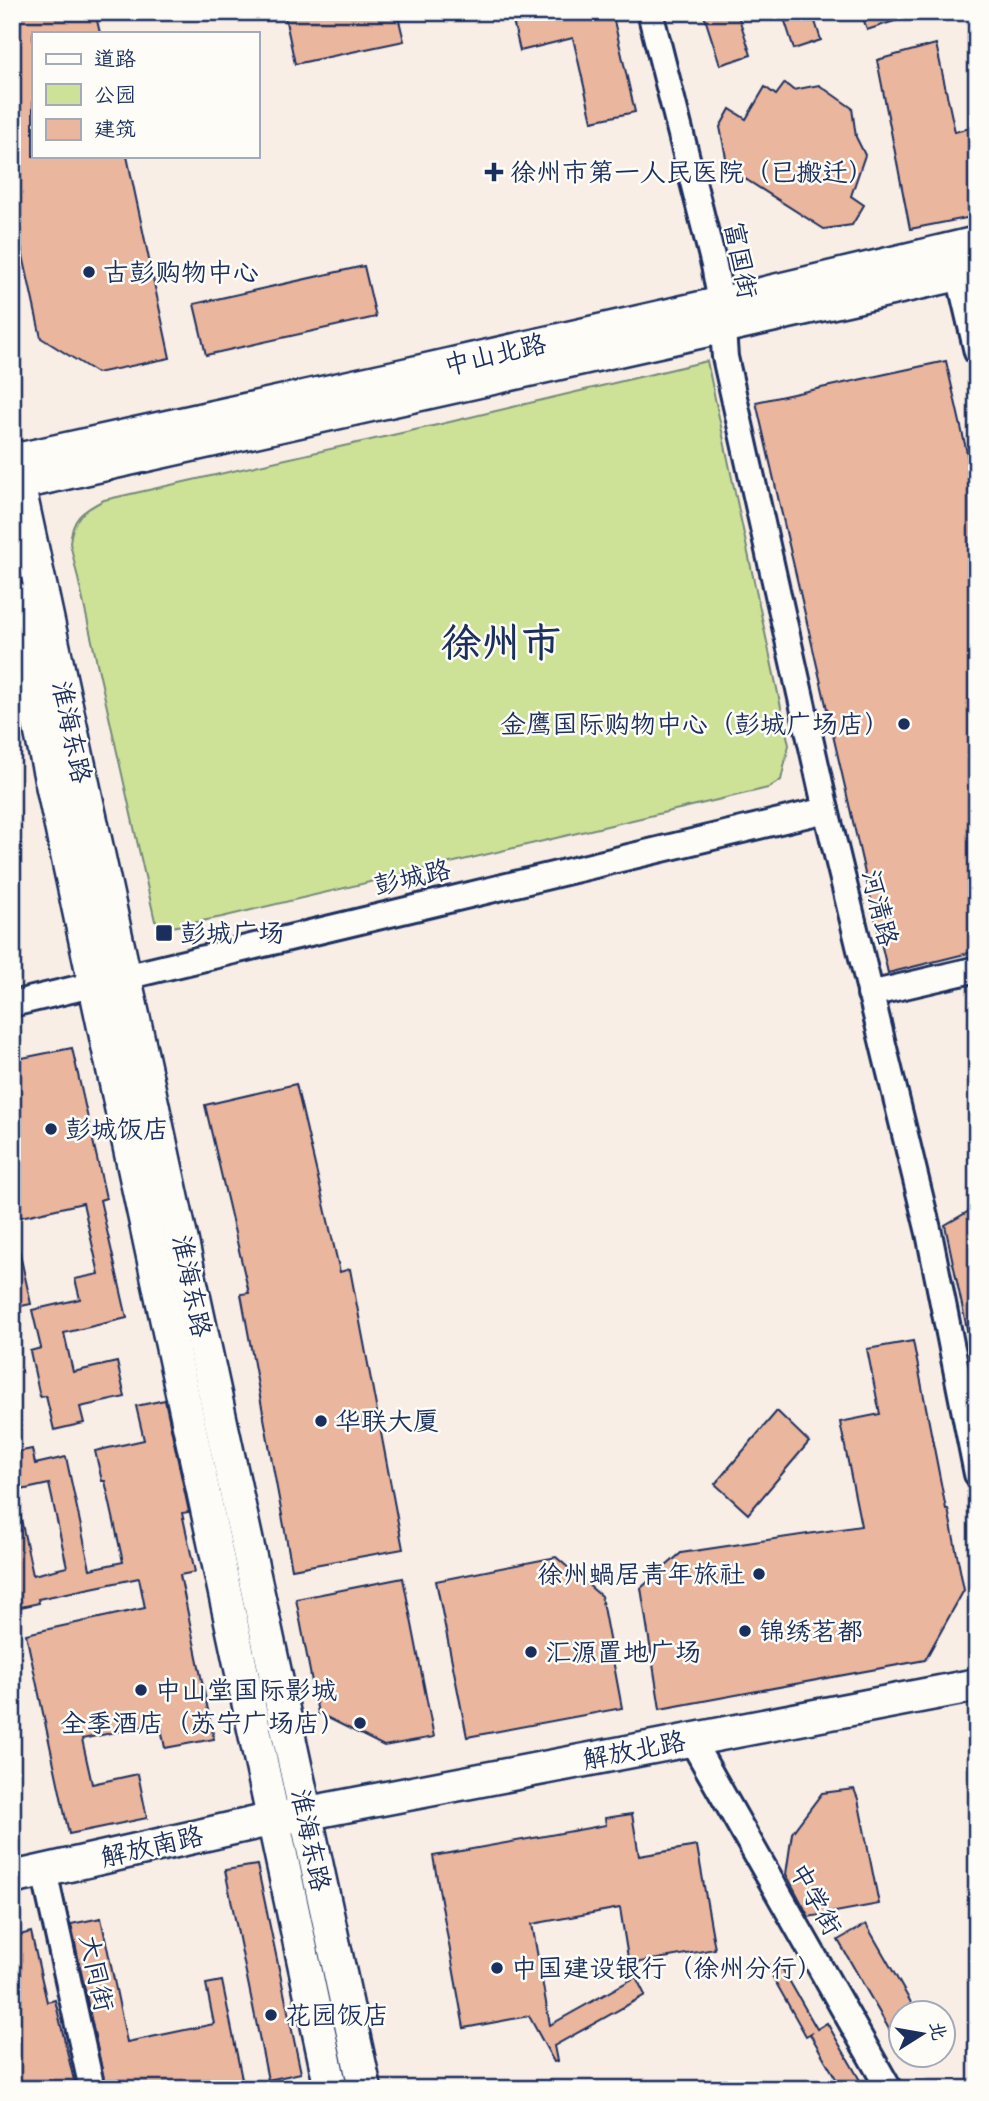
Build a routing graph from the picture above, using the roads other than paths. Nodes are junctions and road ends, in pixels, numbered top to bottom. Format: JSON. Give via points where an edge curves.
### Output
{"nodes":[{"id":1,"x":650,"y":12,"type":"edge"},
{"id":2,"x":977,"y":243,"type":"edge"},
{"id":3,"x":968,"y":273,"type":"edge"},
{"id":4,"x":723,"y":330,"type":"junction"},
{"id":5,"x":977,"y":352,"type":"edge"},
{"id":6,"x":14,"y":469,"type":"edge"},
{"id":7,"x":12,"y":597,"type":"edge"},
{"id":8,"x":825,"y":810,"type":"junction"},
{"id":9,"x":977,"y":969,"type":"edge"},
{"id":10,"x":110,"y":980,"type":"junction"},
{"id":11,"x":870,"y":994,"type":"junction"},
{"id":12,"x":12,"y":1003,"type":"edge"},
{"id":13,"x":977,"y":1474,"type":"edge"},
{"id":14,"x":977,"y":1685,"type":"edge"},
{"id":15,"x":691,"y":1739,"type":"junction"},
{"id":16,"x":290,"y":1817,"type":"junction"},
{"id":17,"x":44,"y":1871,"type":"junction"},
{"id":18,"x":12,"y":1878,"type":"edge"},
{"id":19,"x":92,"y":2089,"type":"edge"},
{"id":20,"x":331,"y":2089,"type":"edge"},
{"id":21,"x":365,"y":2089,"type":"edge"},
{"id":22,"x":889,"y":2089,"type":"edge"}],
"edges":[{"from":1,"to":4,"type":"street","name":"富国街","via":[[714,265]]},
{"from":2,"to":4,"type":"main road","name":"中山北路"},
{"from":3,"to":4,"type":"main road","name":"中山北路"},
{"from":3,"to":5,"type":"street"},
{"from":4,"to":6,"type":"main road","name":"中山北路"},
{"from":4,"to":8,"type":"street","name":"河清路"},
{"from":6,"to":10,"type":"main road","name":"淮海东路"},
{"from":7,"to":10,"type":"main road","name":"淮海东路"},
{"from":8,"to":10,"type":"street","name":"彭城路"},
{"from":8,"to":11,"type":"street","name":"河清路"},
{"from":9,"to":11,"type":"street"},
{"from":10,"to":12,"type":"street","name":"彭城路"},
{"from":10,"to":16,"type":"main road","name":"淮海东路"},
{"from":11,"to":13,"type":"street","name":"河清路","via":[[929,1233]]},
{"from":14,"to":15,"type":"main road","name":"解放北路"},
{"from":15,"to":16,"type":"main road","name":"解放北路"},
{"from":15,"to":22,"type":"street","name":"中学街"},
{"from":16,"to":17,"type":"main road","name":"解放南路"},
{"from":16,"to":20,"type":"main road","name":"淮海东路"},
{"from":16,"to":21,"type":"main road","name":"淮海东路"},
{"from":17,"to":18,"type":"main road","name":"解放南路"},
{"from":17,"to":19,"type":"street","name":"大同街"}]}
